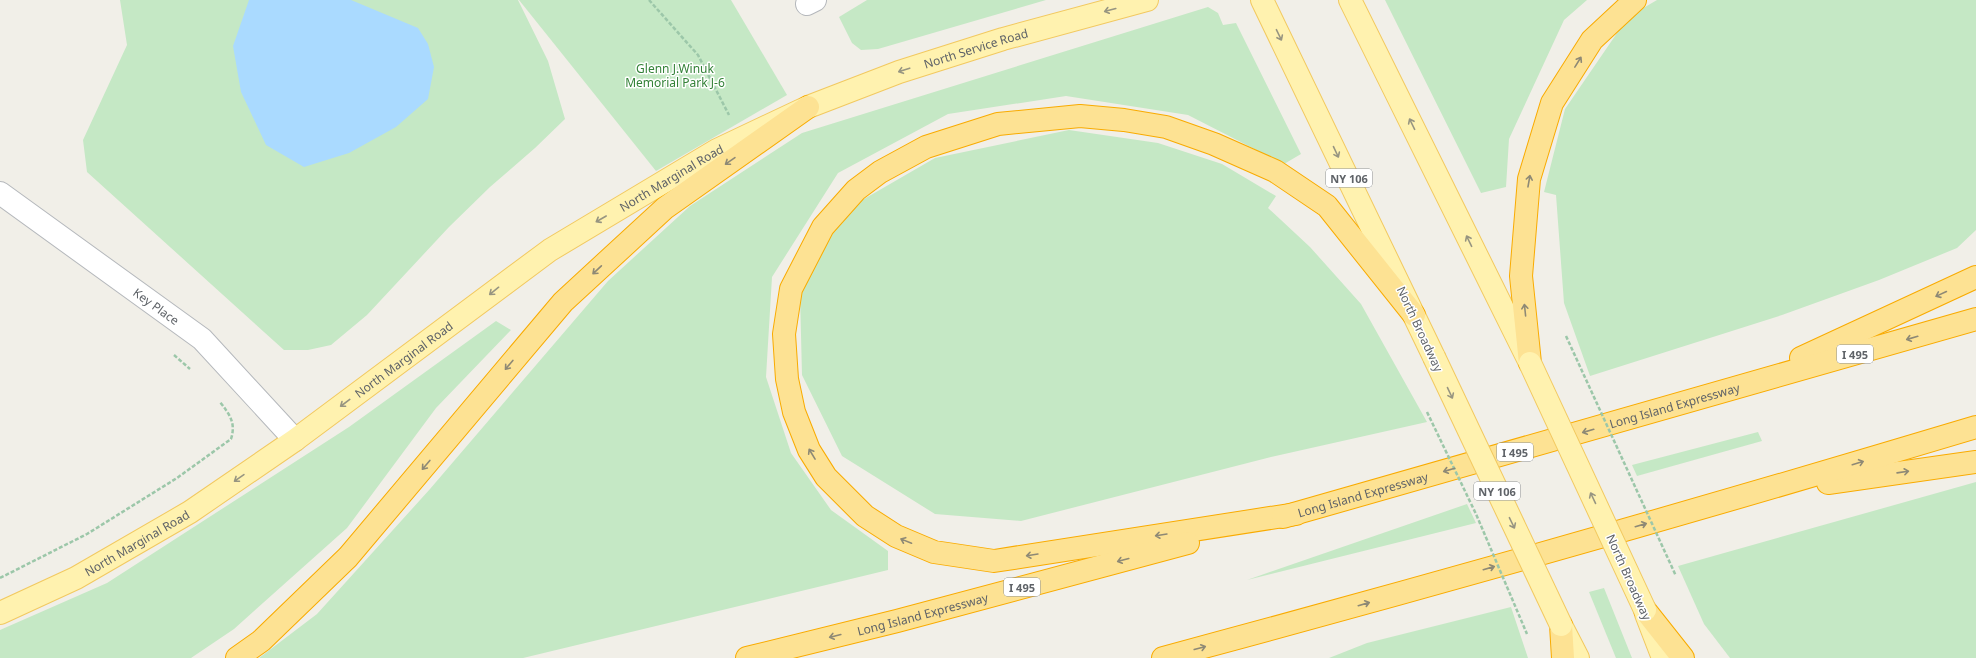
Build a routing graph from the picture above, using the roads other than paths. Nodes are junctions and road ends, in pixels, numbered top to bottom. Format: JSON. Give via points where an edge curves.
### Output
{"nodes":[{"id":1,"x":1147,"y":0,"type":"edge"},
{"id":2,"x":1262,"y":0,"type":"edge"},
{"id":3,"x":1350,"y":0,"type":"edge"},
{"id":4,"x":1635,"y":0,"type":"edge"},
{"id":5,"x":808,"y":107,"type":"junction"},
{"id":6,"x":0,"y":193,"type":"edge"},
{"id":7,"x":1976,"y":277,"type":"edge"},
{"id":8,"x":1414,"y":315,"type":"junction"},
{"id":9,"x":1976,"y":319,"type":"edge"},
{"id":10,"x":1530,"y":363,"type":"junction"},
{"id":11,"x":1733,"y":390,"type":"junction"},
{"id":12,"x":1976,"y":427,"type":"edge"},
{"id":13,"x":295,"y":440,"type":"junction"},
{"id":14,"x":1976,"y":462,"type":"edge"},
{"id":15,"x":1753,"y":494,"type":"junction"},
{"id":16,"x":1296,"y":514,"type":"junction"},
{"id":17,"x":1645,"y":610,"type":"junction"},
{"id":18,"x":0,"y":613,"type":"edge"},
{"id":19,"x":1327,"y":614,"type":"junction"},
{"id":20,"x":1561,"y":625,"type":"junction"},
{"id":21,"x":237,"y":658,"type":"edge"},
{"id":22,"x":747,"y":658,"type":"edge"},
{"id":23,"x":1163,"y":658,"type":"edge"},
{"id":24,"x":1216,"y":658,"type":"edge"},
{"id":25,"x":1564,"y":658,"type":"edge"},
{"id":26,"x":1578,"y":658,"type":"edge"},
{"id":27,"x":1663,"y":658,"type":"edge"},
{"id":28,"x":1683,"y":658,"type":"edge"}],
"edges":[{"from":1,"to":5,"type":"main road","name":"North Service Road","one_way":true,"via":[[1003,39],[899,72]]},
{"from":2,"to":8,"type":"main road","name":"North Broadway","number":"NY 106","one_way":true},
{"from":10,"to":3,"type":"main road","name":"North Broadway","one_way":true},
{"from":10,"to":4,"type":"highway","one_way":true,"via":[[1521,276],[1529,179],[1552,103],[1592,40]]},
{"from":5,"to":13,"type":"main road","name":"North Marginal Road","one_way":true,"via":[[717,150],[550,250]]},
{"from":5,"to":21,"type":"highway","one_way":true,"via":[[665,208],[563,302],[348,557],[261,640]]},
{"from":6,"to":13,"type":"street","name":"Key Place","via":[[202,339]]},
{"from":7,"to":11,"type":"highway","one_way":true},
{"from":16,"to":8,"type":"highway","one_way":true,"via":[[994,561],[934,552],[896,536],[865,516],[826,477],[809,450],[794,412],[787,379],[784,334],[791,289],[823,226],[856,190],[880,172],[926,147],[998,124],[1080,116],[1124,120],[1166,127],[1214,144],[1275,171],[1327,206]]},
{"from":8,"to":20,"type":"main road","name":"North Broadway","number":"NY 106","one_way":true,"bridge":true},
{"from":9,"to":11,"type":"highway","name":"Long Island Expressway","number":"I 495","one_way":true},
{"from":17,"to":10,"type":"main road","name":"North Broadway","one_way":true,"bridge":true},
{"from":11,"to":16,"type":"highway","name":"Long Island Expressway","number":"I 495","one_way":true},
{"from":15,"to":12,"type":"highway","one_way":true},
{"from":13,"to":18,"type":"main road","name":"North Marginal Road","one_way":true,"via":[[190,512],[76,578]]},
{"from":15,"to":14,"type":"highway","one_way":true},
{"from":19,"to":15,"type":"highway","one_way":true},
{"from":16,"to":22,"type":"highway","name":"Long Island Expressway","number":"I 495","one_way":true,"via":[[904,619]]},
{"from":17,"to":27,"type":"main road","name":"North Broadway"},
{"from":17,"to":28,"type":"highway"},
{"from":23,"to":19,"type":"highway","one_way":true},
{"from":19,"to":24,"type":"highway"},
{"from":20,"to":25,"type":"highway"},
{"from":20,"to":26,"type":"main road","name":"North Broadway","number":"NY 106"}]}
